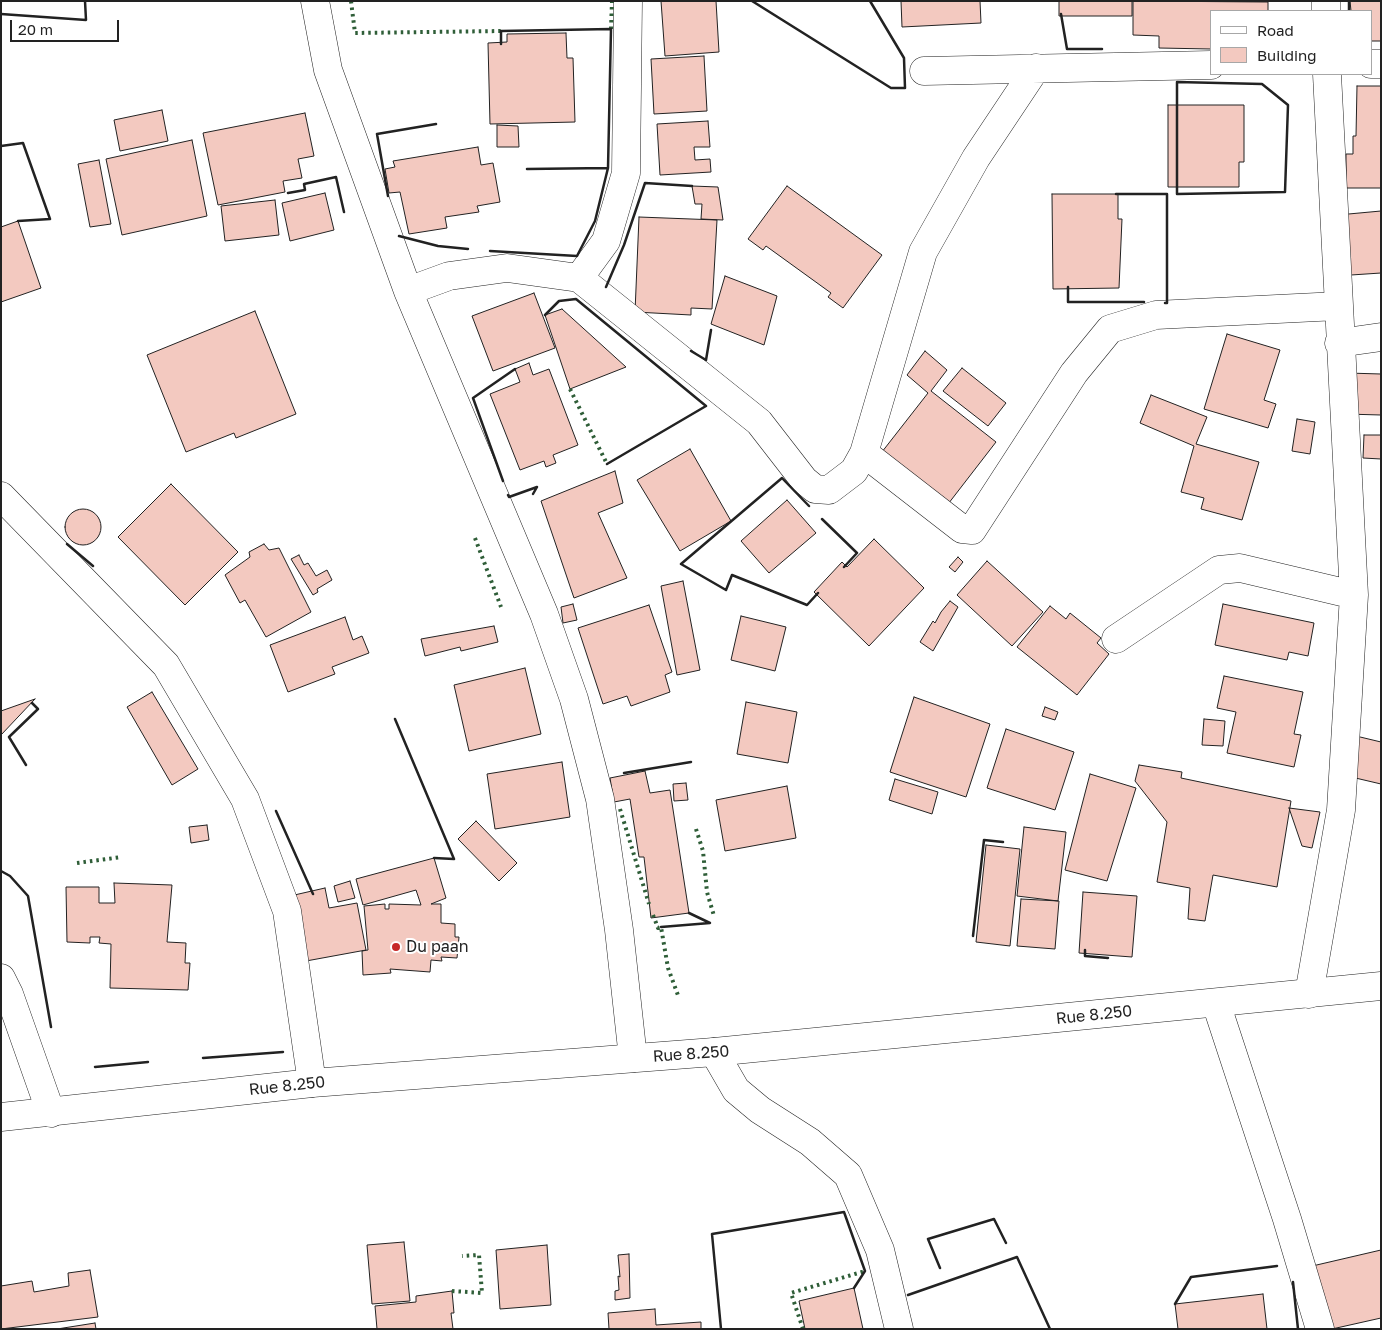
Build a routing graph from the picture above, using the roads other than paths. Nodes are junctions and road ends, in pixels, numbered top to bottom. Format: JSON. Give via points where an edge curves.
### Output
{"nodes":[{"id":1,"x":315,"y":1,"type":"edge"},
{"id":2,"x":628,"y":1,"type":"edge"},
{"id":3,"x":1210,"y":65,"type":"edge"},
{"id":4,"x":1036,"y":68,"type":"junction"},
{"id":5,"x":924,"y":72,"type":"dead end"},
{"id":6,"x":1327,"y":75,"type":"edge"},
{"id":7,"x":579,"y":278,"type":"junction"},
{"id":8,"x":408,"y":291,"type":"junction"},
{"id":9,"x":1338,"y":306,"type":"junction"},
{"id":10,"x":1381,"y":337,"type":"edge"},
{"id":11,"x":1339,"y":343,"type":"junction"},
{"id":12,"x":864,"y":453,"type":"junction"},
{"id":13,"x":1,"y":496,"type":"edge"},
{"id":14,"x":1354,"y":595,"type":"junction"},
{"id":15,"x":1116,"y":639,"type":"dead end"},
{"id":16,"x":1,"y":978,"type":"edge"},
{"id":17,"x":1381,"y":986,"type":"edge"},
{"id":18,"x":1309,"y":994,"type":"junction"},
{"id":19,"x":1216,"y":1003,"type":"junction"},
{"id":20,"x":714,"y":1052,"type":"junction"},
{"id":21,"x":633,"y":1058,"type":"junction"},
{"id":22,"x":312,"y":1083,"type":"junction"},
{"id":23,"x":51,"y":1113,"type":"junction"},
{"id":24,"x":1,"y":1117,"type":"edge"},
{"id":25,"x":899,"y":1329,"type":"edge"},
{"id":26,"x":1320,"y":1329,"type":"edge"}],
"edges":[{"from":1,"to":8,"type":"main road","via":[[328,70]]},
{"from":2,"to":7,"type":"main road","via":[[626,173],[606,241]]},
{"from":3,"to":4,"type":"main road"},
{"from":4,"to":5,"type":"main road"},
{"from":4,"to":12,"type":"main road","via":[[976,158],[923,252]]},
{"from":6,"to":9,"type":"main road"},
{"from":7,"to":8,"type":"main road","via":[[507,268],[449,276]]},
{"from":7,"to":12,"type":"main road","via":[[759,422],[804,480],[815,489],[829,490],[854,471]]},
{"from":8,"to":21,"type":"main road","via":[[544,614],[574,699],[600,799]]},
{"from":9,"to":11,"type":"main road"},
{"from":9,"to":12,"type":"main road","via":[[1156,315],[1110,329],[1074,373],[972,530],[962,529]]},
{"from":10,"to":11,"type":"main road"},
{"from":11,"to":14,"type":"main road"},
{"from":13,"to":22,"type":"main road","via":[[166,665],[245,800],[287,911]]},
{"from":14,"to":15,"type":"main road","via":[[1240,568],[1219,570]]},
{"from":14,"to":18,"type":"main road","via":[[1341,810]]},
{"from":16,"to":23,"type":"main road"},
{"from":17,"to":18,"type":"main road","name":"Rue 8.250"},
{"from":18,"to":19,"type":"main road","name":"Rue 8.250"},
{"from":19,"to":20,"type":"main road","name":"Rue 8.250"},
{"from":19,"to":26,"type":"main road"},
{"from":20,"to":21,"type":"main road","name":"Rue 8.250"},
{"from":20,"to":25,"type":"main road","via":[[736,1090],[760,1110],[810,1142],[848,1175],[880,1250]]},
{"from":21,"to":22,"type":"main road","name":"Rue 8.250"},
{"from":22,"to":23,"type":"main road","name":"Rue 8.250"},
{"from":23,"to":24,"type":"main road","name":"Rue 8.250"}]}
